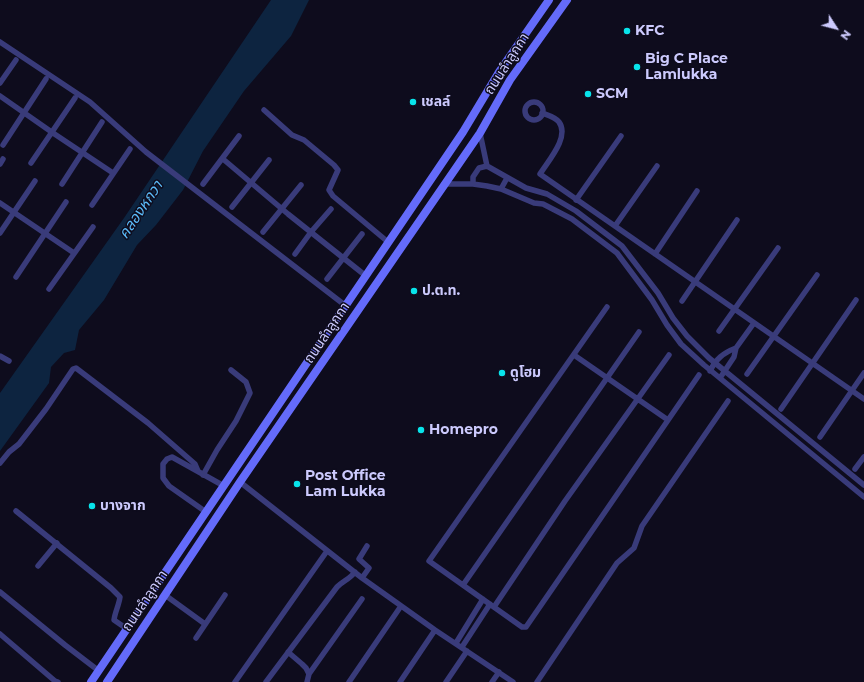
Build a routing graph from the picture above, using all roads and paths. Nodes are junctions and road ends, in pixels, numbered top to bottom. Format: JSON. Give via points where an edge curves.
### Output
{"nodes":[{"id":1,"x":549,"y":0,"type":"edge"},
{"id":2,"x":567,"y":0,"type":"edge"},
{"id":3,"x":0,"y":42,"type":"edge"},
{"id":4,"x":16,"y":60,"type":"dead end"},
{"id":5,"x":46,"y":79,"type":"dead end"},
{"id":6,"x":0,"y":83,"type":"edge"},
{"id":7,"x":0,"y":96,"type":"edge"},
{"id":8,"x":75,"y":98,"type":"dead end"},
{"id":9,"x":264,"y":110,"type":"dead end"},
{"id":10,"x":24,"y":112,"type":"junction"},
{"id":11,"x":542,"y":112,"type":"dead end"},
{"id":12,"x":102,"y":122,"type":"dead end"},
{"id":13,"x":53,"y":133,"type":"junction"},
{"id":14,"x":480,"y":133,"type":"junction"},
{"id":15,"x":239,"y":136,"type":"dead end"},
{"id":16,"x":621,"y":136,"type":"dead end"},
{"id":17,"x":3,"y":145,"type":"dead end"},
{"id":18,"x":130,"y":149,"type":"dead end"},
{"id":19,"x":82,"y":152,"type":"junction"},
{"id":20,"x":4,"y":159,"type":"dead end"},
{"id":21,"x":223,"y":159,"type":"junction"},
{"id":22,"x":269,"y":160,"type":"dead end"},
{"id":23,"x":31,"y":163,"type":"dead end"},
{"id":24,"x":0,"y":164,"type":"edge"},
{"id":25,"x":487,"y":166,"type":"junction"},
{"id":26,"x":657,"y":166,"type":"dead end"},
{"id":27,"x":113,"y":173,"type":"junction"},
{"id":28,"x":507,"y":178,"type":"junction"},
{"id":29,"x":35,"y":181,"type":"dead end"},
{"id":30,"x":251,"y":183,"type":"junction"},
{"id":31,"x":62,"y":184,"type":"dead end"},
{"id":32,"x":203,"y":184,"type":"dead end"},
{"id":33,"x":444,"y":184,"type":"junction"},
{"id":34,"x":473,"y":184,"type":"junction"},
{"id":35,"x":301,"y":185,"type":"dead end"},
{"id":36,"x":501,"y":190,"type":"junction"},
{"id":37,"x":697,"y":191,"type":"dead end"},
{"id":38,"x":537,"y":192,"type":"junction"},
{"id":39,"x":576,"y":200,"type":"junction"},
{"id":40,"x":66,"y":202,"type":"dead end"},
{"id":41,"x":0,"y":203,"type":"edge"},
{"id":42,"x":534,"y":203,"type":"junction"},
{"id":43,"x":92,"y":205,"type":"dead end"},
{"id":44,"x":232,"y":207,"type":"dead end"},
{"id":45,"x":281,"y":208,"type":"junction"},
{"id":46,"x":331,"y":209,"type":"dead end"},
{"id":47,"x":14,"y":212,"type":"junction"},
{"id":48,"x":737,"y":220,"type":"dead end"},
{"id":49,"x":93,"y":226,"type":"dead end"},
{"id":50,"x":615,"y":226,"type":"junction"},
{"id":51,"x":263,"y":232,"type":"dead end"},
{"id":52,"x":311,"y":232,"type":"junction"},
{"id":53,"x":0,"y":233,"type":"edge"},
{"id":54,"x":46,"y":233,"type":"junction"},
{"id":55,"x":362,"y":234,"type":"dead end"},
{"id":56,"x":388,"y":242,"type":"junction"},
{"id":57,"x":778,"y":248,"type":"dead end"},
{"id":58,"x":74,"y":253,"type":"junction"},
{"id":59,"x":295,"y":254,"type":"dead end"},
{"id":60,"x":655,"y":254,"type":"junction"},
{"id":61,"x":342,"y":258,"type":"junction"},
{"id":62,"x":817,"y":275,"type":"dead end"},
{"id":63,"x":366,"y":276,"type":"junction"},
{"id":64,"x":16,"y":277,"type":"dead end"},
{"id":65,"x":327,"y":279,"type":"dead end"},
{"id":66,"x":649,"y":282,"type":"junction"},
{"id":67,"x":694,"y":283,"type":"junction"},
{"id":68,"x":643,"y":287,"type":"junction"},
{"id":69,"x":49,"y":289,"type":"dead end"},
{"id":70,"x":856,"y":300,"type":"dead end"},
{"id":71,"x":682,"y":301,"type":"dead end"},
{"id":72,"x":346,"y":306,"type":"junction"},
{"id":73,"x":607,"y":307,"type":"dead end"},
{"id":74,"x":734,"y":309,"type":"junction"},
{"id":75,"x":754,"y":323,"type":"junction"},
{"id":76,"x":719,"y":330,"type":"dead end"},
{"id":77,"x":639,"y":332,"type":"dead end"},
{"id":78,"x":773,"y":336,"type":"junction"},
{"id":79,"x":736,"y":348,"type":"junction"},
{"id":80,"x":669,"y":355,"type":"dead end"},
{"id":81,"x":0,"y":356,"type":"edge"},
{"id":82,"x":574,"y":356,"type":"junction"},
{"id":83,"x":9,"y":361,"type":"dead end"},
{"id":84,"x":715,"y":362,"type":"junction"},
{"id":85,"x":812,"y":364,"type":"junction"},
{"id":86,"x":231,"y":370,"type":"dead end"},
{"id":87,"x":710,"y":371,"type":"junction"},
{"id":88,"x":725,"y":371,"type":"junction"},
{"id":89,"x":864,"y":373,"type":"edge"},
{"id":90,"x":747,"y":374,"type":"dead end"},
{"id":91,"x":699,"y":375,"type":"dead end"},
{"id":92,"x":606,"y":378,"type":"junction"},
{"id":93,"x":720,"y":378,"type":"junction"},
{"id":94,"x":852,"y":391,"type":"junction"},
{"id":95,"x":638,"y":398,"type":"junction"},
{"id":96,"x":864,"y":399,"type":"edge"},
{"id":97,"x":728,"y":401,"type":"dead end"},
{"id":98,"x":781,"y":409,"type":"dead end"},
{"id":99,"x":668,"y":420,"type":"junction"},
{"id":100,"x":820,"y":437,"type":"dead end"},
{"id":101,"x":810,"y":441,"type":"junction"},
{"id":102,"x":805,"y":449,"type":"junction"},
{"id":103,"x":864,"y":456,"type":"edge"},
{"id":104,"x":0,"y":463,"type":"edge"},
{"id":105,"x":855,"y":470,"type":"dead end"},
{"id":106,"x":198,"y":471,"type":"junction"},
{"id":107,"x":203,"y":475,"type":"junction"},
{"id":108,"x":240,"y":482,"type":"junction"},
{"id":109,"x":864,"y":485,"type":"edge"},
{"id":110,"x":224,"y":486,"type":"junction"},
{"id":111,"x":864,"y":497,"type":"edge"},
{"id":112,"x":16,"y":510,"type":"dead end"},
{"id":113,"x":206,"y":512,"type":"junction"},
{"id":114,"x":57,"y":543,"type":"junction"},
{"id":115,"x":368,"y":546,"type":"dead end"},
{"id":116,"x":327,"y":551,"type":"junction"},
{"id":117,"x":38,"y":566,"type":"dead end"},
{"id":118,"x":355,"y":572,"type":"junction"},
{"id":119,"x":362,"y":578,"type":"junction"},
{"id":120,"x":463,"y":585,"type":"junction"},
{"id":121,"x":0,"y":592,"type":"edge"},
{"id":122,"x":165,"y":595,"type":"junction"},
{"id":123,"x":225,"y":595,"type":"dead end"},
{"id":124,"x":362,"y":599,"type":"dead end"},
{"id":125,"x":483,"y":599,"type":"junction"},
{"id":126,"x":401,"y":606,"type":"junction"},
{"id":127,"x":492,"y":606,"type":"junction"},
{"id":128,"x":205,"y":624,"type":"junction"},
{"id":129,"x":127,"y":629,"type":"junction"},
{"id":130,"x":435,"y":630,"type":"junction"},
{"id":131,"x":0,"y":634,"type":"edge"},
{"id":132,"x":196,"y":638,"type":"dead end"},
{"id":133,"x":456,"y":643,"type":"junction"},
{"id":134,"x":464,"y":649,"type":"junction"},
{"id":135,"x":288,"y":652,"type":"junction"},
{"id":136,"x":99,"y":671,"type":"junction"},
{"id":137,"x":499,"y":672,"type":"junction"},
{"id":138,"x":309,"y":674,"type":"junction"},
{"id":139,"x":58,"y":682,"type":"edge"},
{"id":140,"x":91,"y":682,"type":"edge"},
{"id":141,"x":108,"y":682,"type":"edge"},
{"id":142,"x":235,"y":682,"type":"edge"},
{"id":143,"x":266,"y":682,"type":"edge"},
{"id":144,"x":307,"y":682,"type":"edge"},
{"id":145,"x":349,"y":682,"type":"edge"},
{"id":146,"x":400,"y":682,"type":"edge"},
{"id":147,"x":446,"y":682,"type":"edge"},
{"id":148,"x":492,"y":682,"type":"edge"},
{"id":149,"x":513,"y":682,"type":"edge"},
{"id":150,"x":538,"y":682,"type":"edge"}],
"edges":[{"from":1,"to":56,"type":"main road","name":"ถนนลำลูกกา"},
{"from":2,"to":14,"type":"main road","name":"ถนนลำลูกกา","via":[[510,80]]},
{"from":3,"to":72,"type":"street","via":[[90,102],[146,152]]},
{"from":4,"to":6,"type":"street"},
{"from":5,"to":10,"type":"street"},
{"from":7,"to":10,"type":"street"},
{"from":8,"to":13,"type":"street"},
{"from":9,"to":56,"type":"street","via":[[334,165],[338,170],[329,190],[333,196]]},
{"from":10,"to":13,"type":"street"},
{"from":10,"to":17,"type":"street"},
{"from":11,"to":39,"type":"street","via":[[558,121],[562,135],[540,174]]},
{"from":12,"to":19,"type":"street"},
{"from":13,"to":19,"type":"street"},
{"from":13,"to":23,"type":"street"},
{"from":14,"to":25,"type":"street"},
{"from":14,"to":33,"type":"main road","name":"ถนนลำลูกกา"},
{"from":15,"to":21,"type":"street"},
{"from":16,"to":39,"type":"street"},
{"from":18,"to":27,"type":"street"},
{"from":19,"to":27,"type":"street"},
{"from":19,"to":31,"type":"street"},
{"from":20,"to":24,"type":"street"},
{"from":21,"to":30,"type":"street"},
{"from":21,"to":32,"type":"street"},
{"from":22,"to":30,"type":"street"},
{"from":25,"to":28,"type":"street"},
{"from":25,"to":34,"type":"street","via":[[478,168],[473,177]]},
{"from":26,"to":50,"type":"street"},
{"from":27,"to":43,"type":"street"},
{"from":28,"to":36,"type":"street"},
{"from":28,"to":38,"type":"street"},
{"from":29,"to":47,"type":"street"},
{"from":30,"to":44,"type":"street"},
{"from":30,"to":45,"type":"street"},
{"from":33,"to":34,"type":"street"},
{"from":33,"to":108,"type":"main road","name":"ถนนลำลูกกา"},
{"from":34,"to":36,"type":"street"},
{"from":35,"to":45,"type":"street"},
{"from":36,"to":42,"type":"street"},
{"from":37,"to":60,"type":"street"},
{"from":38,"to":42,"type":"street"},
{"from":38,"to":66,"type":"street","via":[[546,194],[576,211],[603,230],[622,246]]},
{"from":39,"to":50,"type":"street"},
{"from":40,"to":54,"type":"street"},
{"from":41,"to":47,"type":"street"},
{"from":42,"to":68,"type":"street","via":[[543,204],[572,219],[598,238],[617,253]]},
{"from":45,"to":51,"type":"street"},
{"from":45,"to":52,"type":"street"},
{"from":46,"to":52,"type":"street"},
{"from":47,"to":53,"type":"street"},
{"from":47,"to":54,"type":"street"},
{"from":48,"to":67,"type":"street"},
{"from":49,"to":58,"type":"street"},
{"from":50,"to":60,"type":"street"},
{"from":52,"to":59,"type":"street"},
{"from":52,"to":61,"type":"street"},
{"from":54,"to":58,"type":"street"},
{"from":54,"to":64,"type":"street"},
{"from":55,"to":61,"type":"street"},
{"from":56,"to":63,"type":"main road","name":"ถนนลำลูกกา"},
{"from":57,"to":74,"type":"street"},
{"from":58,"to":69,"type":"street"},
{"from":60,"to":67,"type":"street"},
{"from":61,"to":63,"type":"street"},
{"from":61,"to":65,"type":"street"},
{"from":62,"to":78,"type":"street"},
{"from":63,"to":72,"type":"main road","name":"ถนนลำลูกกา"},
{"from":66,"to":68,"type":"street"},
{"from":66,"to":84,"type":"street","via":[[687,336]]},
{"from":67,"to":71,"type":"street"},
{"from":67,"to":74,"type":"street"},
{"from":68,"to":87,"type":"street","via":[[681,344]]},
{"from":70,"to":85,"type":"street"},
{"from":72,"to":110,"type":"main road","name":"ถนนลำลูกกา"},
{"from":73,"to":82,"type":"street"},
{"from":74,"to":75,"type":"street"},
{"from":74,"to":76,"type":"street"},
{"from":75,"to":78,"type":"street"},
{"from":75,"to":79,"type":"street"},
{"from":77,"to":92,"type":"street"},
{"from":78,"to":85,"type":"street"},
{"from":78,"to":90,"type":"street"},
{"from":79,"to":84,"type":"street","via":[[726,352]]},
{"from":79,"to":88,"type":"street","via":[[734,357]]},
{"from":80,"to":95,"type":"street"},
{"from":81,"to":83,"type":"street"},
{"from":82,"to":92,"type":"street"},
{"from":82,"to":120,"type":"street","via":[[429,561]]},
{"from":84,"to":87,"type":"street"},
{"from":84,"to":88,"type":"street"},
{"from":85,"to":94,"type":"street"},
{"from":85,"to":98,"type":"street"},
{"from":86,"to":107,"type":"street","via":[[246,382],[250,393]]},
{"from":87,"to":93,"type":"street"},
{"from":88,"to":93,"type":"street"},
{"from":88,"to":101,"type":"street"},
{"from":89,"to":94,"type":"street"},
{"from":91,"to":99,"type":"street"},
{"from":92,"to":95,"type":"street"},
{"from":92,"to":120,"type":"street"},
{"from":93,"to":102,"type":"street"},
{"from":94,"to":96,"type":"street"},
{"from":94,"to":100,"type":"street"},
{"from":95,"to":99,"type":"street"},
{"from":95,"to":127,"type":"street"},
{"from":97,"to":150,"type":"street","via":[[642,526],[634,548],[617,563]]},
{"from":99,"to":127,"type":"street","via":[[528,625],[522,627]]},
{"from":101,"to":102,"type":"street"},
{"from":101,"to":109,"type":"street"},
{"from":102,"to":111,"type":"street"},
{"from":103,"to":105,"type":"street"},
{"from":104,"to":106,"type":"street","via":[[19,444],[76,368],[148,423],[195,464]]},
{"from":106,"to":107,"type":"street"},
{"from":106,"to":113,"type":"street","via":[[172,457],[163,464],[163,478],[169,486]]},
{"from":107,"to":110,"type":"street"},
{"from":108,"to":116,"type":"street"},
{"from":108,"to":122,"type":"main road","name":"ถนนลำลูกกา"},
{"from":110,"to":113,"type":"main road","name":"ถนนลำลูกกา"},
{"from":112,"to":114,"type":"street"},
{"from":113,"to":129,"type":"main road","name":"ถนนลำลูกกา"},
{"from":114,"to":117,"type":"street"},
{"from":114,"to":129,"type":"street","via":[[120,597],[114,620]]},
{"from":115,"to":119,"type":"street","via":[[359,559],[369,568]]},
{"from":116,"to":118,"type":"street"},
{"from":116,"to":142,"type":"street"},
{"from":118,"to":119,"type":"street"},
{"from":118,"to":135,"type":"street","via":[[351,578],[337,587]]},
{"from":119,"to":126,"type":"street"},
{"from":120,"to":125,"type":"street"},
{"from":121,"to":136,"type":"street"},
{"from":122,"to":128,"type":"street"},
{"from":122,"to":141,"type":"main road","name":"ถนนลำลูกกา"},
{"from":123,"to":128,"type":"street"},
{"from":124,"to":138,"type":"street"},
{"from":125,"to":127,"type":"street"},
{"from":125,"to":133,"type":"street"},
{"from":126,"to":130,"type":"street"},
{"from":126,"to":145,"type":"street"},
{"from":127,"to":134,"type":"street"},
{"from":128,"to":132,"type":"street"},
{"from":129,"to":136,"type":"main road","name":"ถนนลำลูกกา"},
{"from":130,"to":133,"type":"street"},
{"from":130,"to":146,"type":"street"},
{"from":131,"to":139,"type":"street"},
{"from":133,"to":134,"type":"street"},
{"from":134,"to":137,"type":"street"},
{"from":134,"to":147,"type":"street"},
{"from":135,"to":138,"type":"street"},
{"from":135,"to":143,"type":"street"},
{"from":136,"to":140,"type":"main road","name":"ถนนลำลูกกา"},
{"from":137,"to":148,"type":"street"},
{"from":137,"to":149,"type":"street"},
{"from":138,"to":144,"type":"street"}]}
